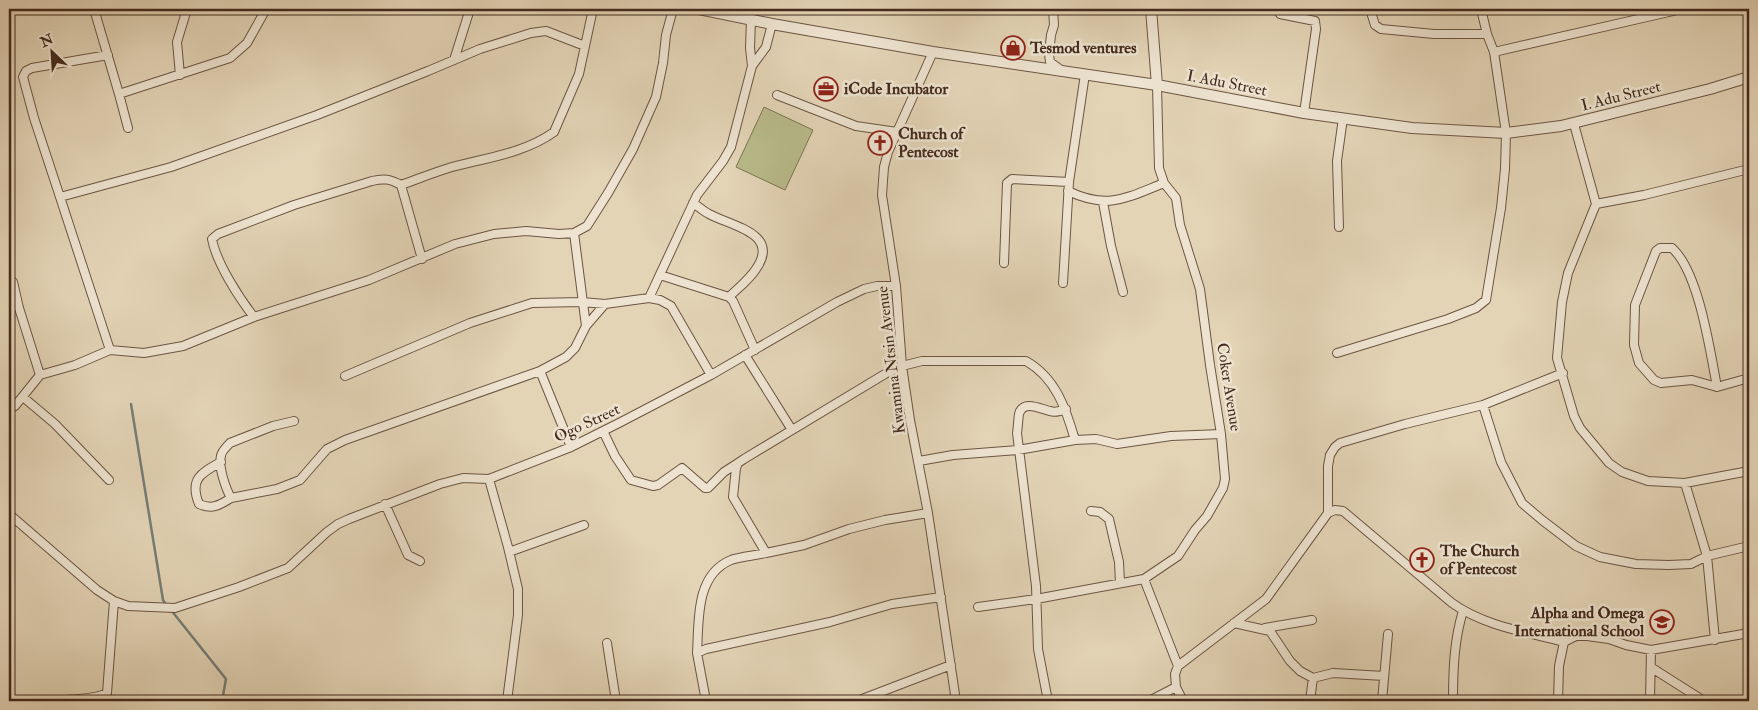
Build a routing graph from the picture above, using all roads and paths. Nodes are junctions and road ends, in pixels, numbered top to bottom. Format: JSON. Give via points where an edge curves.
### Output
{"nodes":[{"id":1,"x":94,"y":9,"type":"edge"},
{"id":2,"x":187,"y":9,"type":"edge"},
{"id":3,"x":266,"y":9,"type":"edge"},
{"id":4,"x":470,"y":9,"type":"edge"},
{"id":5,"x":593,"y":9,"type":"edge"},
{"id":6,"x":673,"y":9,"type":"edge"},
{"id":7,"x":699,"y":9,"type":"edge"},
{"id":8,"x":1053,"y":9,"type":"edge"},
{"id":9,"x":1151,"y":9,"type":"edge"},
{"id":10,"x":1277,"y":9,"type":"edge"},
{"id":11,"x":1370,"y":9,"type":"edge"},
{"id":12,"x":1482,"y":9,"type":"edge"},
{"id":13,"x":1682,"y":9,"type":"edge"},
{"id":14,"x":751,"y":19,"type":"junction"},
{"id":15,"x":772,"y":24,"type":"junction"},
{"id":16,"x":1487,"y":34,"type":"junction"},
{"id":17,"x":585,"y":46,"type":"junction"},
{"id":18,"x":933,"y":52,"type":"junction"},
{"id":19,"x":1494,"y":52,"type":"junction"},
{"id":20,"x":108,"y":55,"type":"junction"},
{"id":21,"x":454,"y":60,"type":"junction"},
{"id":22,"x":752,"y":66,"type":"junction"},
{"id":23,"x":1062,"y":70,"type":"junction"},
{"id":24,"x":1085,"y":74,"type":"junction"},
{"id":25,"x":180,"y":75,"type":"junction"},
{"id":26,"x":1749,"y":78,"type":"edge"},
{"id":27,"x":1157,"y":85,"type":"junction"},
{"id":28,"x":119,"y":94,"type":"junction"},
{"id":29,"x":777,"y":95,"type":"dead end"},
{"id":30,"x":1304,"y":113,"type":"junction"},
{"id":31,"x":1343,"y":118,"type":"junction"},
{"id":32,"x":1574,"y":124,"type":"junction"},
{"id":33,"x":128,"y":128,"type":"dead end"},
{"id":34,"x":897,"y":132,"type":"junction"},
{"id":35,"x":1506,"y":133,"type":"junction"},
{"id":36,"x":1749,"y":169,"type":"edge"},
{"id":37,"x":1069,"y":182,"type":"junction"},
{"id":38,"x":1164,"y":183,"type":"junction"},
{"id":39,"x":400,"y":184,"type":"junction"},
{"id":40,"x":1068,"y":191,"type":"junction"},
{"id":41,"x":60,"y":197,"type":"junction"},
{"id":42,"x":1103,"y":202,"type":"junction"},
{"id":43,"x":693,"y":203,"type":"junction"},
{"id":44,"x":1596,"y":204,"type":"junction"},
{"id":45,"x":1339,"y":227,"type":"dead end"},
{"id":46,"x":574,"y":233,"type":"junction"},
{"id":47,"x":422,"y":259,"type":"junction"},
{"id":48,"x":1004,"y":263,"type":"dead end"},
{"id":49,"x":660,"y":276,"type":"junction"},
{"id":50,"x":13,"y":282,"type":"dead end"},
{"id":51,"x":1062,"y":282,"type":"dead end"},
{"id":52,"x":896,"y":286,"type":"junction"},
{"id":53,"x":1123,"y":292,"type":"dead end"},
{"id":54,"x":729,"y":297,"type":"junction"},
{"id":55,"x":650,"y":298,"type":"junction"},
{"id":56,"x":582,"y":302,"type":"junction"},
{"id":57,"x":605,"y":304,"type":"junction"},
{"id":58,"x":254,"y":317,"type":"junction"},
{"id":59,"x":586,"y":326,"type":"junction"},
{"id":60,"x":110,"y":350,"type":"junction"},
{"id":61,"x":756,"y":350,"type":"junction"},
{"id":62,"x":1337,"y":353,"type":"dead end"},
{"id":63,"x":745,"y":356,"type":"junction"},
{"id":64,"x":902,"y":366,"type":"junction"},
{"id":65,"x":540,"y":371,"type":"junction"},
{"id":66,"x":1563,"y":373,"type":"junction"},
{"id":67,"x":40,"y":375,"type":"junction"},
{"id":68,"x":711,"y":375,"type":"junction"},
{"id":69,"x":345,"y":376,"type":"dead end"},
{"id":70,"x":1749,"y":378,"type":"edge"},
{"id":71,"x":1717,"y":387,"type":"junction"},
{"id":72,"x":23,"y":396,"type":"junction"},
{"id":73,"x":1483,"y":405,"type":"junction"},
{"id":74,"x":9,"y":409,"type":"edge"},
{"id":75,"x":1066,"y":409,"type":"junction"},
{"id":76,"x":294,"y":421,"type":"dead end"},
{"id":77,"x":792,"y":430,"type":"junction"},
{"id":78,"x":603,"y":431,"type":"junction"},
{"id":79,"x":1221,"y":434,"type":"junction"},
{"id":80,"x":1076,"y":440,"type":"junction"},
{"id":81,"x":571,"y":447,"type":"junction"},
{"id":82,"x":1018,"y":450,"type":"junction"},
{"id":83,"x":919,"y":461,"type":"junction"},
{"id":84,"x":221,"y":462,"type":"junction"},
{"id":85,"x":738,"y":463,"type":"junction"},
{"id":86,"x":1749,"y":471,"type":"edge"},
{"id":87,"x":488,"y":479,"type":"junction"},
{"id":88,"x":109,"y":480,"type":"dead end"},
{"id":89,"x":1685,"y":484,"type":"junction"},
{"id":90,"x":232,"y":498,"type":"junction"},
{"id":91,"x":385,"y":504,"type":"junction"},
{"id":92,"x":1091,"y":512,"type":"dead end"},
{"id":93,"x":928,"y":513,"type":"junction"},
{"id":94,"x":1328,"y":513,"type":"junction"},
{"id":95,"x":9,"y":514,"type":"edge"},
{"id":96,"x":584,"y":525,"type":"dead end"},
{"id":97,"x":1749,"y":546,"type":"edge"},
{"id":98,"x":510,"y":552,"type":"junction"},
{"id":99,"x":766,"y":553,"type":"junction"},
{"id":100,"x":1707,"y":556,"type":"junction"},
{"id":101,"x":420,"y":561,"type":"dead end"},
{"id":102,"x":1144,"y":579,"type":"junction"},
{"id":103,"x":1120,"y":583,"type":"junction"},
{"id":104,"x":941,"y":597,"type":"junction"},
{"id":105,"x":1036,"y":599,"type":"junction"},
{"id":106,"x":114,"y":602,"type":"junction"},
{"id":107,"x":978,"y":606,"type":"dead end"},
{"id":108,"x":1463,"y":611,"type":"junction"},
{"id":109,"x":1312,"y":620,"type":"dead end"},
{"id":110,"x":1234,"y":623,"type":"junction"},
{"id":111,"x":1263,"y":628,"type":"junction"},
{"id":112,"x":1749,"y":633,"type":"edge"},
{"id":113,"x":1388,"y":634,"type":"dead end"},
{"id":114,"x":1715,"y":640,"type":"junction"},
{"id":115,"x":1564,"y":642,"type":"junction"},
{"id":116,"x":607,"y":643,"type":"dead end"},
{"id":117,"x":1651,"y":650,"type":"junction"},
{"id":118,"x":697,"y":653,"type":"junction"},
{"id":119,"x":951,"y":665,"type":"junction"},
{"id":120,"x":1178,"y":666,"type":"junction"},
{"id":121,"x":1652,"y":668,"type":"junction"},
{"id":122,"x":1384,"y":676,"type":"junction"},
{"id":123,"x":1313,"y":678,"type":"junction"},
{"id":124,"x":1176,"y":686,"type":"junction"},
{"id":125,"x":9,"y":701,"type":"edge"},
{"id":126,"x":507,"y":701,"type":"edge"},
{"id":127,"x":616,"y":701,"type":"edge"},
{"id":128,"x":706,"y":701,"type":"edge"},
{"id":129,"x":857,"y":701,"type":"edge"},
{"id":130,"x":956,"y":701,"type":"edge"},
{"id":131,"x":1048,"y":701,"type":"edge"},
{"id":132,"x":1149,"y":701,"type":"edge"},
{"id":133,"x":1183,"y":701,"type":"edge"},
{"id":134,"x":1310,"y":701,"type":"edge"},
{"id":135,"x":1382,"y":701,"type":"edge"},
{"id":136,"x":1453,"y":701,"type":"edge"},
{"id":137,"x":1558,"y":701,"type":"edge"},
{"id":138,"x":1650,"y":701,"type":"edge"},
{"id":139,"x":1704,"y":701,"type":"edge"}],
"edges":[{"from":1,"to":20,"type":"street"},
{"from":2,"to":25,"type":"street","via":[[177,42]]},
{"from":3,"to":25,"type":"street","via":[[247,43],[230,58]]},
{"from":4,"to":21,"type":"street"},
{"from":5,"to":17,"type":"street"},
{"from":6,"to":46,"type":"street","via":[[656,97],[608,193],[587,226]]},
{"from":7,"to":14,"type":"street","name":"I. Adu Street"},
{"from":8,"to":23,"type":"street","via":[[1050,62]]},
{"from":9,"to":27,"type":"street","name":"Coker Avenue"},
{"from":10,"to":30,"type":"street","via":[[1280,14],[1315,21]]},
{"from":11,"to":16,"type":"street","via":[[1375,25],[1381,29]]},
{"from":12,"to":16,"type":"street"},
{"from":13,"to":19,"type":"street"},
{"from":14,"to":15,"type":"street","name":"I. Adu Street"},
{"from":14,"to":22,"type":"street"},
{"from":15,"to":18,"type":"street","name":"I. Adu Street"},
{"from":15,"to":22,"type":"street","via":[[766,48]]},
{"from":16,"to":19,"type":"street"},
{"from":17,"to":21,"type":"street","via":[[540,31]]},
{"from":17,"to":39,"type":"street","via":[[579,74],[554,132],[546,138]]},
{"from":18,"to":23,"type":"street","name":"I. Adu Street"},
{"from":18,"to":34,"type":"street","name":"Kwamina Ntsin Avenue"},
{"from":19,"to":35,"type":"street"},
{"from":20,"to":28,"type":"street"},
{"from":20,"to":41,"type":"street","via":[[32,68],[23,77]]},
{"from":21,"to":41,"type":"street","via":[[317,115],[172,167]]},
{"from":22,"to":43,"type":"street","via":[[730,147]]},
{"from":23,"to":24,"type":"street","name":"I. Adu Street"},
{"from":24,"to":27,"type":"street","name":"I. Adu Street"},
{"from":24,"to":37,"type":"street"},
{"from":25,"to":28,"type":"street"},
{"from":26,"to":32,"type":"street","name":"I. Adu Street"},
{"from":27,"to":30,"type":"street","name":"I. Adu Street"},
{"from":27,"to":38,"type":"street","name":"Coker Avenue","via":[[1159,168]]},
{"from":28,"to":33,"type":"street"},
{"from":29,"to":34,"type":"street","via":[[856,126]]},
{"from":30,"to":31,"type":"street","name":"I. Adu Street"},
{"from":31,"to":35,"type":"street","name":"I. Adu Street","via":[[1412,128]]},
{"from":31,"to":45,"type":"street","via":[[1337,161]]},
{"from":32,"to":35,"type":"street","name":"I. Adu Street"},
{"from":32,"to":44,"type":"street"},
{"from":34,"to":52,"type":"street","name":"Kwamina Ntsin Avenue","via":[[884,167],[882,187]]},
{"from":35,"to":62,"type":"street","via":[[1501,208],[1486,300],[1476,308],[1448,319]]},
{"from":36,"to":44,"type":"street"},
{"from":37,"to":40,"type":"street"},
{"from":37,"to":48,"type":"street","via":[[1012,179],[1007,183]]},
{"from":38,"to":42,"type":"street","via":[[1123,199]]},
{"from":38,"to":79,"type":"street","name":"Coker Avenue","via":[[1176,198],[1180,225],[1200,289]]},
{"from":39,"to":47,"type":"street"},
{"from":39,"to":58,"type":"street","via":[[383,178],[372,181],[294,205],[212,239],[233,287]]},
{"from":40,"to":42,"type":"street"},
{"from":40,"to":51,"type":"street"},
{"from":41,"to":60,"type":"street"},
{"from":42,"to":53,"type":"street"},
{"from":43,"to":49,"type":"street"},
{"from":43,"to":54,"type":"street","via":[[708,214],[744,228],[762,244],[762,258],[757,267]]},
{"from":44,"to":66,"type":"street","via":[[1568,273],[1562,302],[1557,358]]},
{"from":46,"to":47,"type":"street","via":[[526,231],[494,234],[454,244]]},
{"from":46,"to":56,"type":"street"},
{"from":47,"to":58,"type":"street","via":[[369,280]]},
{"from":49,"to":54,"type":"street"},
{"from":49,"to":55,"type":"street"},
{"from":50,"to":67,"type":"street"},
{"from":52,"to":61,"type":"street","name":"Ogo Street","via":[[864,289]]},
{"from":52,"to":64,"type":"street","name":"Kwamina Ntsin Avenue"},
{"from":54,"to":61,"type":"street"},
{"from":55,"to":57,"type":"street"},
{"from":55,"to":68,"type":"street","via":[[671,306]]},
{"from":56,"to":57,"type":"street"},
{"from":56,"to":59,"type":"street"},
{"from":56,"to":69,"type":"street","via":[[532,303],[513,308]]},
{"from":57,"to":59,"type":"street"},
{"from":58,"to":60,"type":"street","via":[[183,346],[144,353]]},
{"from":59,"to":65,"type":"street","via":[[575,348]]},
{"from":60,"to":67,"type":"street"},
{"from":61,"to":63,"type":"street","name":"Ogo Street"},
{"from":63,"to":68,"type":"street","name":"Ogo Street"},
{"from":63,"to":77,"type":"street"},
{"from":64,"to":75,"type":"street","via":[[922,361],[1026,361],[1055,387]]},
{"from":64,"to":77,"type":"street"},
{"from":64,"to":83,"type":"street","name":"Kwamina Ntsin Avenue"},
{"from":65,"to":81,"type":"street"},
{"from":65,"to":90,"type":"street","via":[[345,440],[328,449],[300,480],[277,489]]},
{"from":66,"to":73,"type":"street"},
{"from":66,"to":89,"type":"street","via":[[1580,428],[1609,463],[1622,472],[1648,481]]},
{"from":67,"to":72,"type":"street"},
{"from":68,"to":78,"type":"street","name":"Ogo Street"},
{"from":70,"to":71,"type":"street"},
{"from":71,"to":71,"type":"street","via":[[1692,380],[1661,383],[1654,380],[1639,362],[1634,345],[1635,304],[1648,268],[1660,248],[1672,248],[1686,266],[1702,316]]},
{"from":72,"to":74,"type":"street"},
{"from":72,"to":88,"type":"street"},
{"from":73,"to":94,"type":"street","via":[[1391,428],[1334,447],[1328,466]]},
{"from":73,"to":100,"type":"street","via":[[1501,462],[1522,503],[1576,546],[1600,557],[1636,564],[1691,564]]},
{"from":75,"to":80,"type":"street"},
{"from":75,"to":82,"type":"street","via":[[1051,412],[1037,406],[1022,408],[1017,433]]},
{"from":76,"to":84,"type":"street","via":[[230,443],[221,456]]},
{"from":77,"to":85,"type":"street"},
{"from":78,"to":81,"type":"street","name":"Ogo Street"},
{"from":78,"to":85,"type":"street","via":[[630,480],[650,486],[658,485],[682,468],[708,488]]},
{"from":79,"to":80,"type":"street","via":[[1171,436],[1117,444],[1096,439]]},
{"from":79,"to":102,"type":"street","name":"Coker Avenue","via":[[1225,478],[1215,503],[1178,556]]},
{"from":80,"to":82,"type":"street"},
{"from":81,"to":87,"type":"street","name":"Ogo Street"},
{"from":82,"to":83,"type":"street"},
{"from":82,"to":105,"type":"street"},
{"from":83,"to":93,"type":"street","name":"Kwamina Ntsin Avenue"},
{"from":84,"to":90,"type":"street","via":[[224,484]]},
{"from":84,"to":90,"type":"street","via":[[198,478],[194,486],[195,495],[198,504],[206,507],[219,506]]},
{"from":85,"to":99,"type":"street","via":[[733,497]]},
{"from":86,"to":89,"type":"street"},
{"from":87,"to":91,"type":"street","via":[[463,478]]},
{"from":87,"to":98,"type":"street"},
{"from":89,"to":100,"type":"street"},
{"from":91,"to":101,"type":"street","via":[[408,555]]},
{"from":91,"to":106,"type":"street","via":[[338,524],[288,568],[239,587],[175,608],[128,606]]},
{"from":92,"to":103,"type":"street","via":[[1100,512],[1109,519],[1119,562]]},
{"from":93,"to":99,"type":"street","via":[[885,520]]},
{"from":93,"to":104,"type":"street","name":"Kwamina Ntsin Avenue"},
{"from":94,"to":108,"type":"street","via":[[1343,511]]},
{"from":94,"to":110,"type":"street","via":[[1266,599]]},
{"from":95,"to":106,"type":"street"},
{"from":96,"to":98,"type":"street"},
{"from":97,"to":100,"type":"street"},
{"from":98,"to":126,"type":"street","via":[[518,589],[518,615]]},
{"from":99,"to":118,"type":"street","via":[[729,561],[711,576],[701,598]]},
{"from":100,"to":114,"type":"street"},
{"from":102,"to":103,"type":"street","name":"Coker Avenue"},
{"from":102,"to":120,"type":"street"},
{"from":103,"to":105,"type":"street","name":"Coker Avenue"},
{"from":104,"to":118,"type":"street","via":[[892,604]]},
{"from":104,"to":119,"type":"street","name":"Kwamina Ntsin Avenue"},
{"from":105,"to":107,"type":"street","name":"Coker Avenue"},
{"from":105,"to":131,"type":"street","via":[[1038,649]]},
{"from":106,"to":125,"type":"street","via":[[107,693],[82,698]]},
{"from":108,"to":115,"type":"street"},
{"from":108,"to":136,"type":"street","via":[[1453,669]]},
{"from":109,"to":111,"type":"street"},
{"from":110,"to":111,"type":"street"},
{"from":110,"to":120,"type":"street"},
{"from":111,"to":123,"type":"street","via":[[1273,634],[1300,671]]},
{"from":112,"to":114,"type":"street"},
{"from":113,"to":122,"type":"street"},
{"from":114,"to":117,"type":"street"},
{"from":115,"to":117,"type":"street","via":[[1576,636],[1587,636]]},
{"from":115,"to":137,"type":"street","via":[[1559,666]]},
{"from":116,"to":127,"type":"street"},
{"from":117,"to":121,"type":"street"},
{"from":118,"to":128,"type":"street"},
{"from":119,"to":129,"type":"street"},
{"from":119,"to":130,"type":"street","name":"Kwamina Ntsin Avenue"},
{"from":120,"to":124,"type":"street"},
{"from":121,"to":138,"type":"street"},
{"from":121,"to":139,"type":"street"},
{"from":122,"to":123,"type":"street","via":[[1334,673]]},
{"from":122,"to":135,"type":"street"},
{"from":123,"to":134,"type":"street"},
{"from":124,"to":132,"type":"street"},
{"from":124,"to":133,"type":"street"}]}
